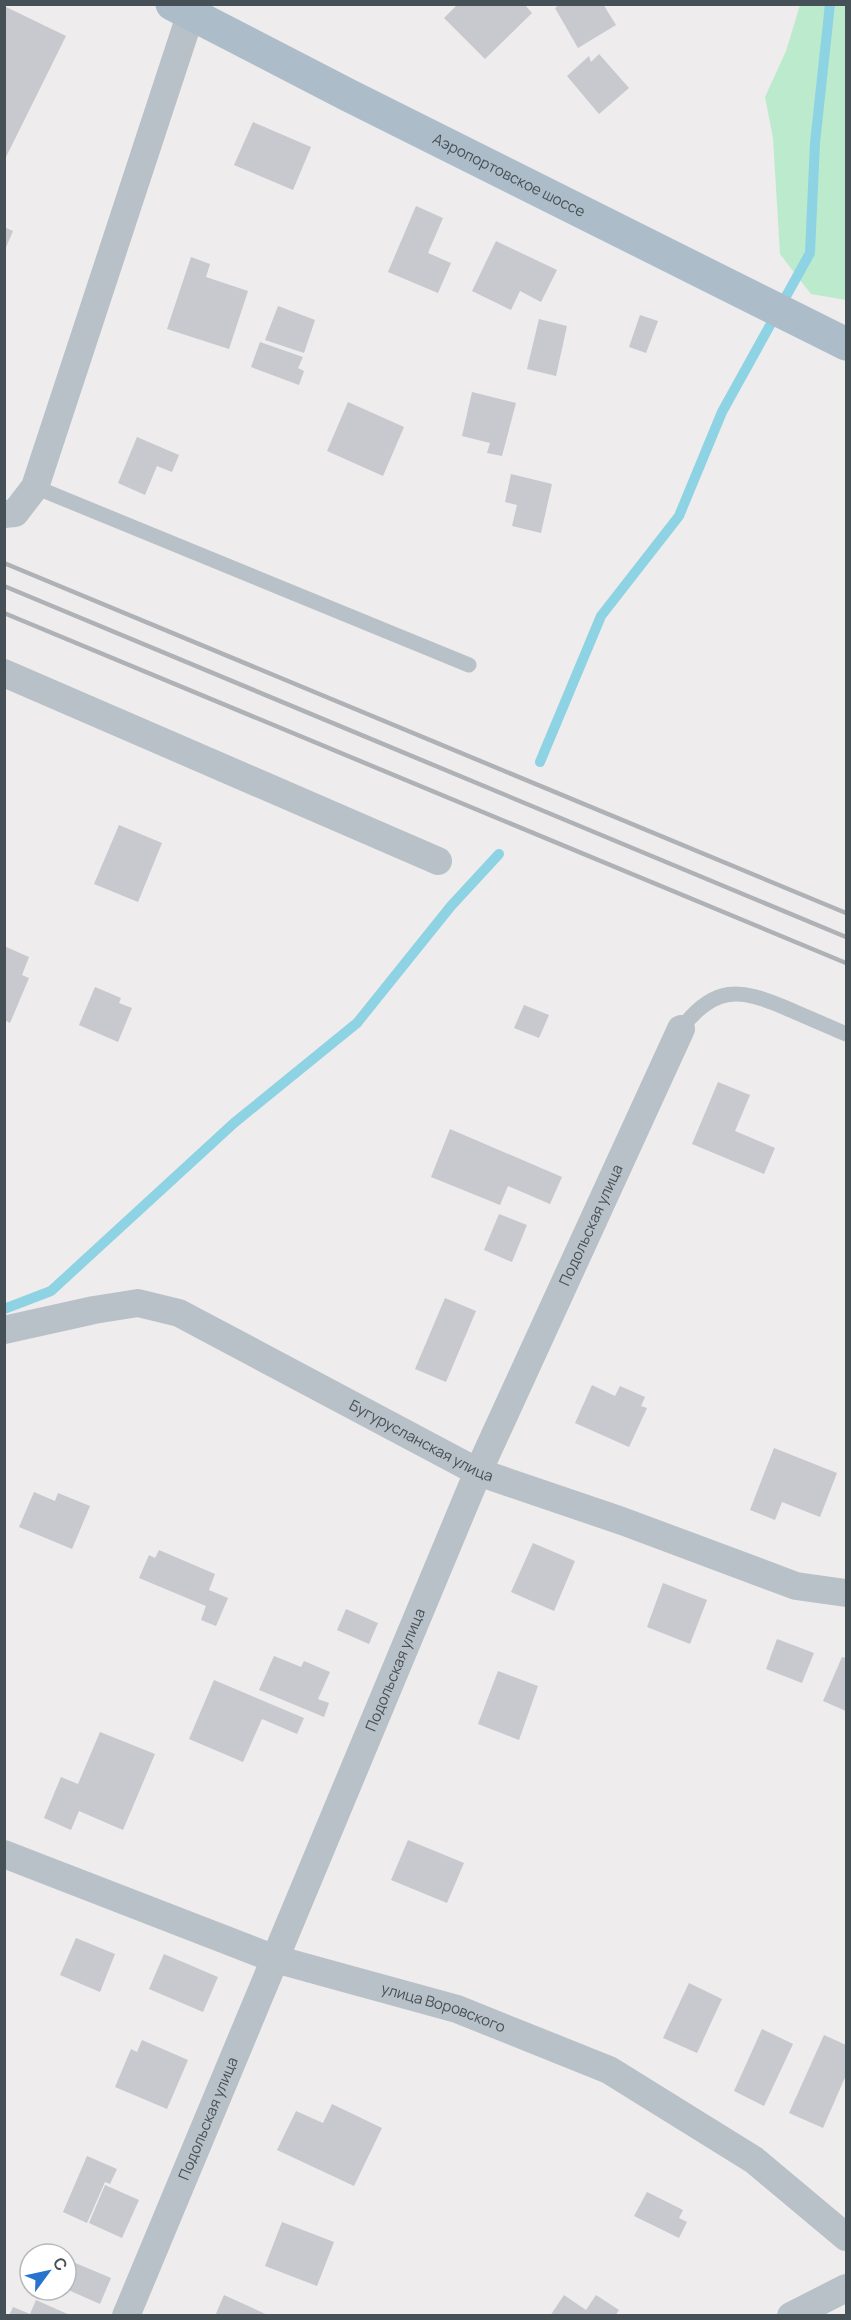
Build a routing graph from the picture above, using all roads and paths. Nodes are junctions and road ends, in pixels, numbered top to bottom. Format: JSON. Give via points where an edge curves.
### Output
{"nodes":[{"id":1,"x":182,"y":9,"type":"edge"},
{"id":2,"x":846,"y":345,"type":"edge"},
{"id":3,"x":35,"y":487,"type":"junction"},
{"id":4,"x":4,"y":514,"type":"edge"},
{"id":5,"x":469,"y":664,"type":"dead end"},
{"id":6,"x":4,"y":673,"type":"edge"},
{"id":7,"x":438,"y":861,"type":"dead end"},
{"id":8,"x":681,"y":1029,"type":"joint"},
{"id":9,"x":846,"y":1034,"type":"edge"},
{"id":10,"x":4,"y":1330,"type":"edge"},
{"id":11,"x":478,"y":1472,"type":"junction"},
{"id":12,"x":846,"y":1593,"type":"edge"},
{"id":13,"x":4,"y":1854,"type":"edge"},
{"id":14,"x":275,"y":1959,"type":"junction"},
{"id":15,"x":846,"y":2237,"type":"edge"},
{"id":16,"x":846,"y":2288,"type":"edge"},
{"id":17,"x":126,"y":2316,"type":"edge"},
{"id":18,"x":792,"y":2316,"type":"edge"}],
"edges":[{"from":1,"to":2,"type":"main road","name":"Аэропортовское шоссе"},
{"from":1,"to":3,"type":"street"},
{"from":3,"to":4,"type":"street","via":[[15,513]]},
{"from":3,"to":5,"type":"lane"},
{"from":6,"to":7,"type":"street"},
{"from":8,"to":9,"type":"lane","via":[[694,1012],[709,1002],[742,993]]},
{"from":8,"to":11,"type":"street","name":"Подольская улица"},
{"from":10,"to":11,"type":"street","name":"Бугурусланская улица","via":[[138,1303],[179,1313]]},
{"from":11,"to":12,"type":"street","name":"Бугурусланская улица","via":[[796,1586]]},
{"from":11,"to":14,"type":"street","name":"Подольская улица"},
{"from":13,"to":14,"type":"street","name":"улица Воровского"},
{"from":14,"to":15,"type":"street","name":"улица Воровского","via":[[457,2009],[609,2070],[754,2160]]},
{"from":14,"to":17,"type":"street","name":"Подольская улица"},
{"from":16,"to":18,"type":"street"}]}
